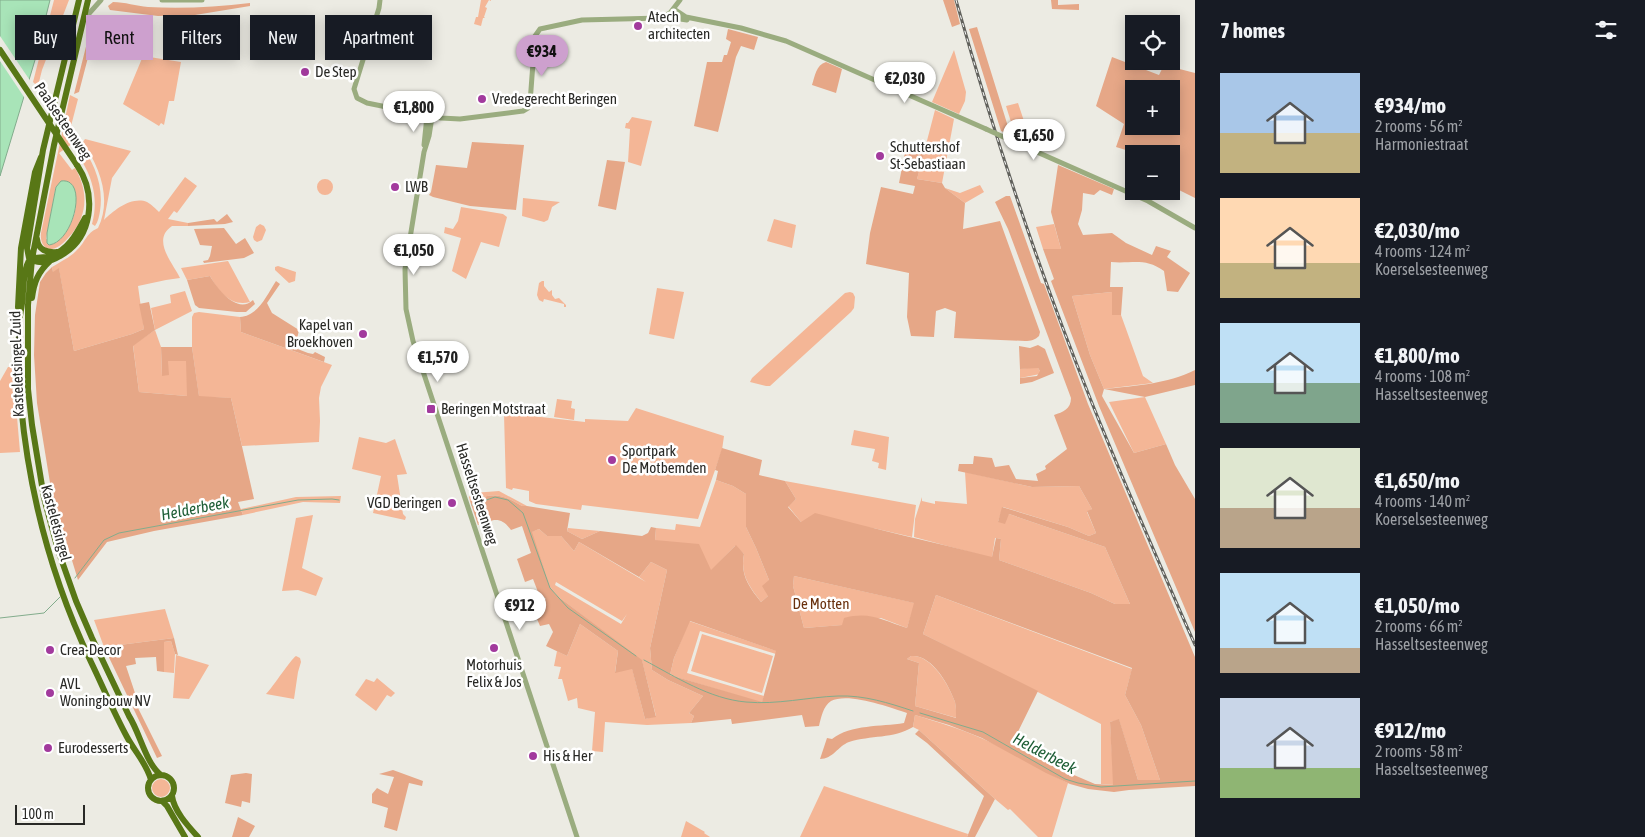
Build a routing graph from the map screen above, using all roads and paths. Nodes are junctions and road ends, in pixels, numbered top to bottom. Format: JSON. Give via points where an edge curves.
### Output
{"nodes":[{"id":1,"x":79,"y":0,"type":"edge"},
{"id":2,"x":88,"y":0,"type":"edge"},
{"id":3,"x":101,"y":0,"type":"edge"},
{"id":4,"x":162,"y":0,"type":"edge"},
{"id":5,"x":202,"y":0,"type":"edge"},
{"id":6,"x":380,"y":0,"type":"edge"},
{"id":7,"x":680,"y":0,"type":"edge"},
{"id":8,"x":672,"y":11,"type":"junction"},
{"id":9,"x":83,"y":20,"type":"junction"},
{"id":10,"x":0,"y":50,"type":"edge"},
{"id":11,"x":430,"y":116,"type":"junction"},
{"id":12,"x":43,"y":150,"type":"junction"},
{"id":13,"x":88,"y":213,"type":"junction"},
{"id":14,"x":1195,"y":228,"type":"edge"},
{"id":15,"x":37,"y":232,"type":"junction"},
{"id":16,"x":58,"y":252,"type":"junction"},
{"id":17,"x":31,"y":259,"type":"junction"},
{"id":18,"x":52,"y":260,"type":"junction"},
{"id":19,"x":28,"y":316,"type":"junction"},
{"id":20,"x":19,"y":320,"type":"junction"},
{"id":21,"x":29,"y":466,"type":"joint"},
{"id":22,"x":161,"y":775,"type":"junction"},
{"id":23,"x":150,"y":780,"type":"junction"},
{"id":24,"x":172,"y":796,"type":"junction"},
{"id":25,"x":162,"y":801,"type":"junction"},
{"id":26,"x":185,"y":837,"type":"edge"},
{"id":27,"x":198,"y":837,"type":"edge"},
{"id":28,"x":577,"y":837,"type":"edge"}],
"edges":[{"from":1,"to":12,"type":"main road","name":"Kasteletsingel-Zuid"},
{"from":2,"to":9,"type":"main road","name":"Kasteletsingel-Zuid"},
{"from":3,"to":9,"type":"street"},
{"from":4,"to":5,"type":"street"},
{"from":6,"to":11,"type":"street","via":[[354,90],[356,98]]},
{"from":7,"to":8,"type":"street"},
{"from":8,"to":11,"type":"street","via":[[657,18],[582,20],[538,30],[529,106],[523,112],[460,119]]},
{"from":8,"to":14,"type":"street","bridge":true,"via":[[695,20],[780,39],[1148,201]]},
{"from":9,"to":15,"type":"main road","name":"Kasteletsingel-Zuid"},
{"from":10,"to":13,"type":"main road","name":"Paalsesteenweg","bridge":true,"via":[[77,165],[87,184]]},
{"from":11,"to":28,"type":"street","name":"Hasseltsesteenweg","via":[[405,268],[410,330]]},
{"from":12,"to":17,"type":"main road","name":"Kasteletsingel-Zuid","via":[[27,248]]},
{"from":12,"to":20,"type":"main road","name":"Kasteletsingel-Zuid","via":[[35,172],[21,248]]},
{"from":13,"to":16,"type":"main road","name":"Paalsesteenweg","via":[[76,235]]},
{"from":13,"to":18,"type":"main road","name":"Paalsesteenweg","via":[[86,228],[80,238],[69,250]]},
{"from":15,"to":16,"type":"main road","via":[[37,242],[42,250]]},
{"from":15,"to":17,"type":"main road","name":"Kasteletsingel-Zuid"},
{"from":16,"to":17,"type":"main road","name":"Paalsesteenweg","via":[[49,257]]},
{"from":17,"to":18,"type":"main road","via":[[37,262]]},
{"from":17,"to":19,"type":"main road","name":"Kasteletsingel-Zuid"},
{"from":17,"to":20,"type":"main road","name":"Kasteletsingel-Zuid","via":[[26,265]]},
{"from":18,"to":19,"type":"main road","name":"Paalsesteenweg","via":[[35,281]]},
{"from":19,"to":22,"type":"main road","name":"Kasteletsingel-Zuid","via":[[28,389],[32,425],[44,498],[58,550],[92,638],[144,749]]},
{"from":20,"to":21,"type":"main road","name":"Kasteletsingel-Zuid","via":[[19,388]]},
{"from":21,"to":23,"type":"main road","name":"Kasteletsingel","via":[[49,552],[74,623]]},
{"from":22,"to":23,"type":"main road"},
{"from":22,"to":24,"type":"main road","via":[[173,784]]},
{"from":23,"to":25,"type":"main road","via":[[150,794]]},
{"from":24,"to":25,"type":"main road"},
{"from":24,"to":27,"type":"main road"},
{"from":25,"to":26,"type":"main road"}]}
